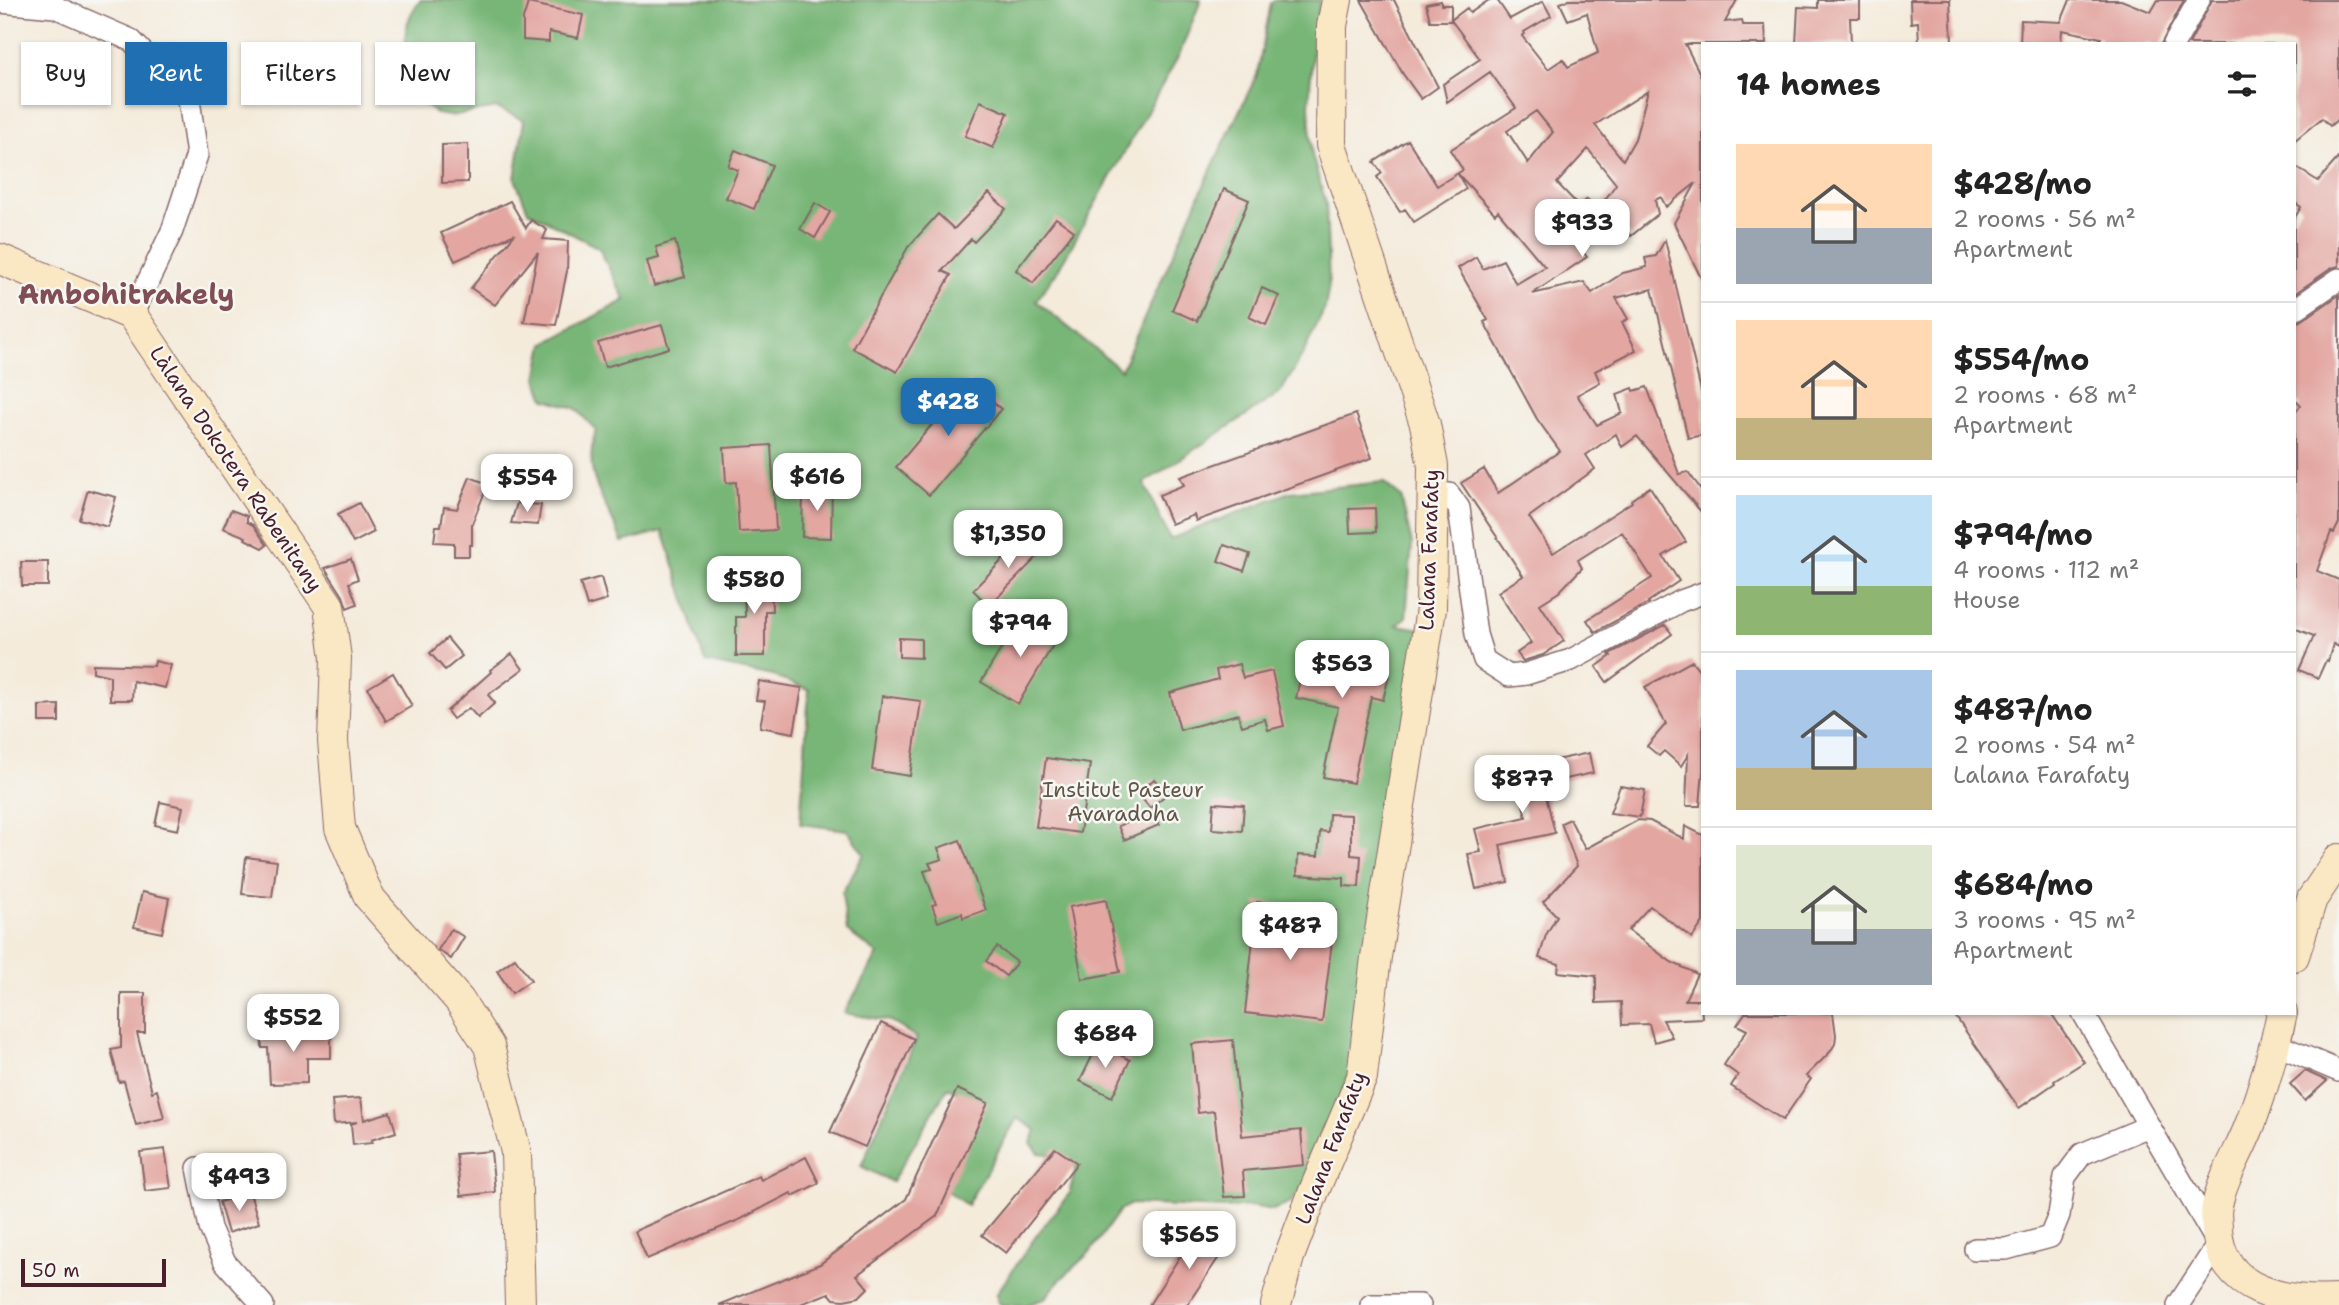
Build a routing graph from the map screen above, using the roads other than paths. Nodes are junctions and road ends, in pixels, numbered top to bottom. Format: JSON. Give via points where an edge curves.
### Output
{"nodes":[{"id":1,"x":1337,"y":0,"type":"edge"},
{"id":2,"x":2199,"y":0,"type":"edge"},
{"id":3,"x":0,"y":2,"type":"edge"},
{"id":4,"x":2175,"y":42,"type":"edge"},
{"id":5,"x":0,"y":259,"type":"edge"},
{"id":6,"x":2339,"y":279,"type":"edge"},
{"id":7,"x":2296,"y":309,"type":"edge"},
{"id":8,"x":132,"y":315,"type":"junction"},
{"id":9,"x":1433,"y":495,"type":"junction"},
{"id":10,"x":1701,"y":594,"type":"edge"},
{"id":11,"x":2339,"y":859,"type":"edge"},
{"id":12,"x":2296,"y":950,"type":"edge"},
{"id":13,"x":2084,"y":1015,"type":"edge"},
{"id":14,"x":2282,"y":1015,"type":"edge"},
{"id":15,"x":2275,"y":1044,"type":"junction"},
{"id":16,"x":2339,"y":1070,"type":"edge"},
{"id":17,"x":2149,"y":1126,"type":"junction"},
{"id":18,"x":198,"y":1168,"type":"dead end"},
{"id":19,"x":2218,"y":1244,"type":"junction"},
{"id":20,"x":1975,"y":1249,"type":"dead end"},
{"id":21,"x":2339,"y":1300,"type":"edge"},
{"id":22,"x":263,"y":1305,"type":"edge"},
{"id":23,"x":520,"y":1305,"type":"edge"},
{"id":24,"x":1276,"y":1305,"type":"edge"},
{"id":25,"x":1371,"y":1305,"type":"edge"},
{"id":26,"x":1420,"y":1305,"type":"edge"},
{"id":27,"x":2178,"y":1305,"type":"edge"}],
"edges":[{"from":1,"to":9,"type":"street","name":"Lalana Farafaty","via":[[1332,26],[1331,145],[1425,425]]},
{"from":2,"to":4,"type":"street"},
{"from":3,"to":8,"type":"street","via":[[55,7],[131,40],[189,100],[197,155],[172,232]]},
{"from":5,"to":8,"type":"street"},
{"from":6,"to":7,"type":"street"},
{"from":8,"to":23,"type":"street","name":"Làlana Dokotera Rabenitany","via":[[329,606],[336,658],[333,741],[340,828],[369,897],[459,1000],[489,1046],[516,1152]]},
{"from":9,"to":10,"type":"street","via":[[1449,494],[1460,509],[1476,634],[1484,660],[1509,676],[1571,660]]},
{"from":9,"to":24,"type":"street","name":"Lalana Farafaty","via":[[1431,609],[1376,957],[1362,1077],[1310,1202]]},
{"from":11,"to":12,"type":"street","via":[[2312,899]]},
{"from":13,"to":17,"type":"street"},
{"from":14,"to":15,"type":"street"},
{"from":15,"to":16,"type":"street"},
{"from":15,"to":19,"type":"street","via":[[2265,1085],[2216,1208]]},
{"from":17,"to":19,"type":"street"},
{"from":17,"to":20,"type":"street","via":[[2082,1154],[2065,1177],[2050,1237],[2006,1249]]},
{"from":18,"to":22,"type":"street","via":[[210,1228],[225,1262]]},
{"from":19,"to":21,"type":"street","via":[[2232,1269],[2257,1289],[2300,1300]]},
{"from":19,"to":27,"type":"street"},
{"from":25,"to":26,"type":"street"}]}
